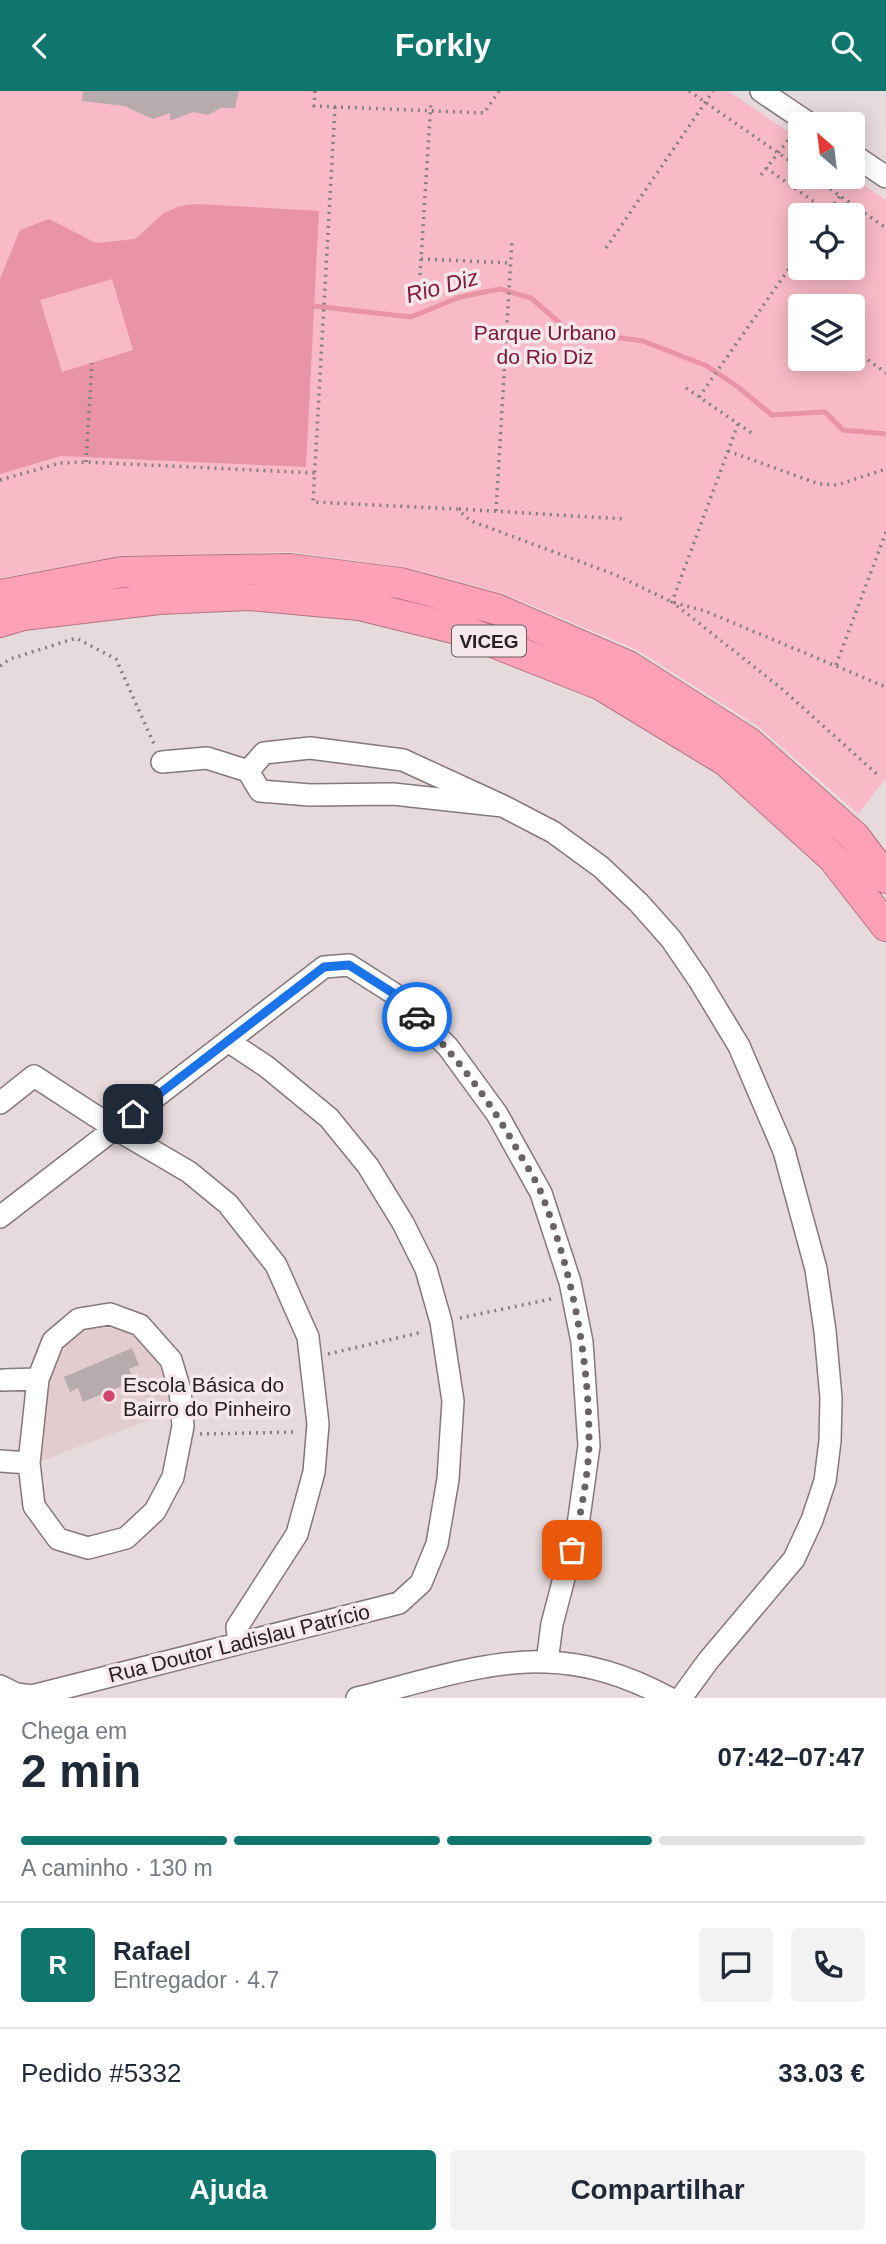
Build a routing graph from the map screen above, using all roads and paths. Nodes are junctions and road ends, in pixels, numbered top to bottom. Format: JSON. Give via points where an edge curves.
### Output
{"nodes":[{"id":1,"x":315,"y":91,"type":"edge"},
{"id":2,"x":499,"y":91,"type":"edge"},
{"id":3,"x":689,"y":91,"type":"edge"},
{"id":4,"x":713,"y":91,"type":"edge"},
{"id":5,"x":761,"y":91,"type":"edge"},
{"id":6,"x":431,"y":101,"type":"dead end"},
{"id":7,"x":705,"y":102,"type":"junction"},
{"id":8,"x":335,"y":107,"type":"junction"},
{"id":9,"x":430,"y":109,"type":"junction"},
{"id":10,"x":791,"y":112,"type":"edge"},
{"id":11,"x":788,"y":142,"type":"edge"},
{"id":12,"x":778,"y":153,"type":"junction"},
{"id":13,"x":788,"y":160,"type":"edge"},
{"id":14,"x":865,"y":163,"type":"edge"},
{"id":15,"x":766,"y":168,"type":"junction"},
{"id":16,"x":761,"y":175,"type":"dead end"},
{"id":17,"x":886,"y":177,"type":"edge"},
{"id":18,"x":830,"y":189,"type":"edge"},
{"id":19,"x":840,"y":196,"type":"junction"},
{"id":20,"x":812,"y":203,"type":"edge"},
{"id":21,"x":835,"y":203,"type":"edge"},
{"id":22,"x":886,"y":228,"type":"edge"},
{"id":23,"x":512,"y":240,"type":"dead end"},
{"id":24,"x":606,"y":248,"type":"dead end"},
{"id":25,"x":421,"y":259,"type":"junction"},
{"id":26,"x":511,"y":263,"type":"junction"},
{"id":27,"x":788,"y":270,"type":"edge"},
{"id":28,"x":420,"y":275,"type":"dead end"},
{"id":29,"x":868,"y":360,"type":"dead end"},
{"id":30,"x":92,"y":363,"type":"dead end"},
{"id":31,"x":886,"y":373,"type":"edge"},
{"id":32,"x":686,"y":388,"type":"dead end"},
{"id":33,"x":699,"y":397,"type":"junction"},
{"id":34,"x":738,"y":424,"type":"junction"},
{"id":35,"x":753,"y":434,"type":"dead end"},
{"id":36,"x":729,"y":451,"type":"junction"},
{"id":37,"x":86,"y":462,"type":"junction"},
{"id":38,"x":886,"y":469,"type":"edge"},
{"id":39,"x":315,"y":473,"type":"junction"},
{"id":40,"x":0,"y":480,"type":"edge"},
{"id":41,"x":457,"y":509,"type":"junction"},
{"id":42,"x":496,"y":511,"type":"junction"},
{"id":43,"x":624,"y":519,"type":"dead end"},
{"id":44,"x":886,"y":532,"type":"edge"},
{"id":45,"x":0,"y":595,"type":"edge"},
{"id":46,"x":672,"y":602,"type":"junction"},
{"id":47,"x":0,"y":622,"type":"edge"},
{"id":48,"x":836,"y":665,"type":"junction"},
{"id":49,"x":0,"y":666,"type":"edge"},
{"id":50,"x":886,"y":687,"type":"edge"},
{"id":51,"x":162,"y":762,"type":"joint"},
{"id":52,"x":247,"y":771,"type":"junction"},
{"id":53,"x":879,"y":776,"type":"dead end"},
{"id":54,"x":503,"y":806,"type":"junction"},
{"id":55,"x":886,"y":878,"type":"edge"},
{"id":56,"x":886,"y":926,"type":"edge"},
{"id":57,"x":228,"y":1041,"type":"junction"},
{"id":58,"x":0,"y":1103,"type":"edge"},
{"id":59,"x":114,"y":1128,"type":"junction"},
{"id":60,"x":0,"y":1217,"type":"edge"},
{"id":61,"x":572,"y":1294,"type":"junction"},
{"id":62,"x":442,"y":1325,"type":"junction"},
{"id":63,"x":310,"y":1359,"type":"junction"},
{"id":64,"x":38,"y":1379,"type":"junction"},
{"id":65,"x":1,"y":1382,"type":"edge"},
{"id":66,"x":317,"y":1432,"type":"junction"},
{"id":67,"x":181,"y":1434,"type":"junction"},
{"id":68,"x":0,"y":1461,"type":"edge"},
{"id":69,"x":29,"y":1463,"type":"junction"},
{"id":70,"x":239,"y":1643,"type":"junction"},
{"id":71,"x":547,"y":1662,"type":"junction"},
{"id":72,"x":0,"y":1686,"type":"edge"},
{"id":73,"x":357,"y":1698,"type":"edge"},
{"id":74,"x":668,"y":1698,"type":"edge"},
{"id":75,"x":681,"y":1698,"type":"edge"}],
"edges":[{"from":1,"to":8,"type":"path","via":[[314,106]]},
{"from":2,"to":9,"type":"path","via":[[484,113]]},
{"from":3,"to":7,"type":"path"},
{"from":4,"to":7,"type":"path"},
{"from":5,"to":10,"type":"street"},
{"from":6,"to":9,"type":"path"},
{"from":7,"to":12,"type":"path"},
{"from":7,"to":24,"type":"path"},
{"from":8,"to":9,"type":"path"},
{"from":8,"to":39,"type":"path"},
{"from":9,"to":25,"type":"path"},
{"from":11,"to":12,"type":"path"},
{"from":12,"to":13,"type":"path"},
{"from":12,"to":15,"type":"path"},
{"from":14,"to":17,"type":"street"},
{"from":15,"to":16,"type":"path"},
{"from":15,"to":20,"type":"path"},
{"from":18,"to":19,"type":"path"},
{"from":19,"to":21,"type":"path"},
{"from":19,"to":22,"type":"path"},
{"from":23,"to":26,"type":"path"},
{"from":25,"to":26,"type":"path"},
{"from":25,"to":28,"type":"path"},
{"from":26,"to":42,"type":"path"},
{"from":27,"to":33,"type":"path"},
{"from":29,"to":31,"type":"path"},
{"from":30,"to":37,"type":"path"},
{"from":32,"to":33,"type":"path"},
{"from":33,"to":34,"type":"path"},
{"from":34,"to":35,"type":"path"},
{"from":34,"to":36,"type":"path"},
{"from":36,"to":38,"type":"path","via":[[819,484],[837,485]]},
{"from":36,"to":46,"type":"path"},
{"from":37,"to":39,"type":"path"},
{"from":37,"to":40,"type":"path","via":[[60,463]]},
{"from":39,"to":41,"type":"path","via":[[313,502]]},
{"from":41,"to":42,"type":"path"},
{"from":41,"to":46,"type":"path","via":[[471,521],[616,575]]},
{"from":42,"to":43,"type":"path"},
{"from":44,"to":48,"type":"path"},
{"from":45,"to":55,"type":"highway","number":"VICEG","via":[[122,572],[290,569],[400,583],[496,609],[628,666],[748,742],[855,837]]},
{"from":46,"to":48,"type":"path"},
{"from":46,"to":53,"type":"path","via":[[781,688]]},
{"from":47,"to":56,"type":"highway","number":"VICEG","via":[[23,615],[159,599],[248,595],[359,605],[465,631],[601,685],[726,761],[833,858]]},
{"from":48,"to":50,"type":"path"},
{"from":49,"to":51,"type":"path","via":[[76,638],[116,659]]},
{"from":51,"to":52,"type":"street","via":[[207,758]]},
{"from":52,"to":54,"type":"street","via":[[260,791],[393,794]]},
{"from":52,"to":54,"type":"street","via":[[264,753],[310,748],[403,760]]},
{"from":54,"to":75,"type":"street","via":[[552,832],[601,867],[671,939],[699,980],[739,1046],[784,1151],[816,1269],[831,1398],[825,1481],[794,1559]]},
{"from":57,"to":59,"type":"street"},
{"from":57,"to":61,"type":"street","via":[[324,967],[349,965],[393,993],[448,1047],[498,1114],[541,1193]]},
{"from":57,"to":62,"type":"street","via":[[329,1118],[368,1166],[426,1269]]},
{"from":58,"to":59,"type":"street","via":[[34,1076]]},
{"from":59,"to":60,"type":"street"},
{"from":59,"to":63,"type":"street","via":[[189,1172],[228,1204],[276,1265],[308,1337]]},
{"from":61,"to":62,"type":"path"},
{"from":61,"to":71,"type":"street","via":[[582,1342],[589,1446],[578,1525],[552,1624]]},
{"from":62,"to":63,"type":"path"},
{"from":62,"to":70,"type":"street","name":"Rua Doutor Ladislau Patrício","via":[[453,1401],[437,1544],[421,1583],[399,1603]]},
{"from":63,"to":66,"type":"street"},
{"from":64,"to":65,"type":"street"},
{"from":64,"to":67,"type":"street","via":[[53,1341],[79,1319],[110,1314],[140,1325],[171,1360],[180,1390]]},
{"from":64,"to":69,"type":"street"},
{"from":66,"to":67,"type":"path"},
{"from":66,"to":70,"type":"street","via":[[314,1472],[296,1534],[237,1627]]},
{"from":67,"to":69,"type":"street","via":[[173,1477],[155,1511],[126,1538],[88,1548],[58,1539],[34,1506]]},
{"from":68,"to":69,"type":"street"},
{"from":70,"to":72,"type":"street","name":"Rua Doutor Ladislau Patrício","via":[[33,1696]]},
{"from":71,"to":73,"type":"street","via":[[509,1663]]},
{"from":71,"to":74,"type":"street","via":[[601,1670]]}]}
